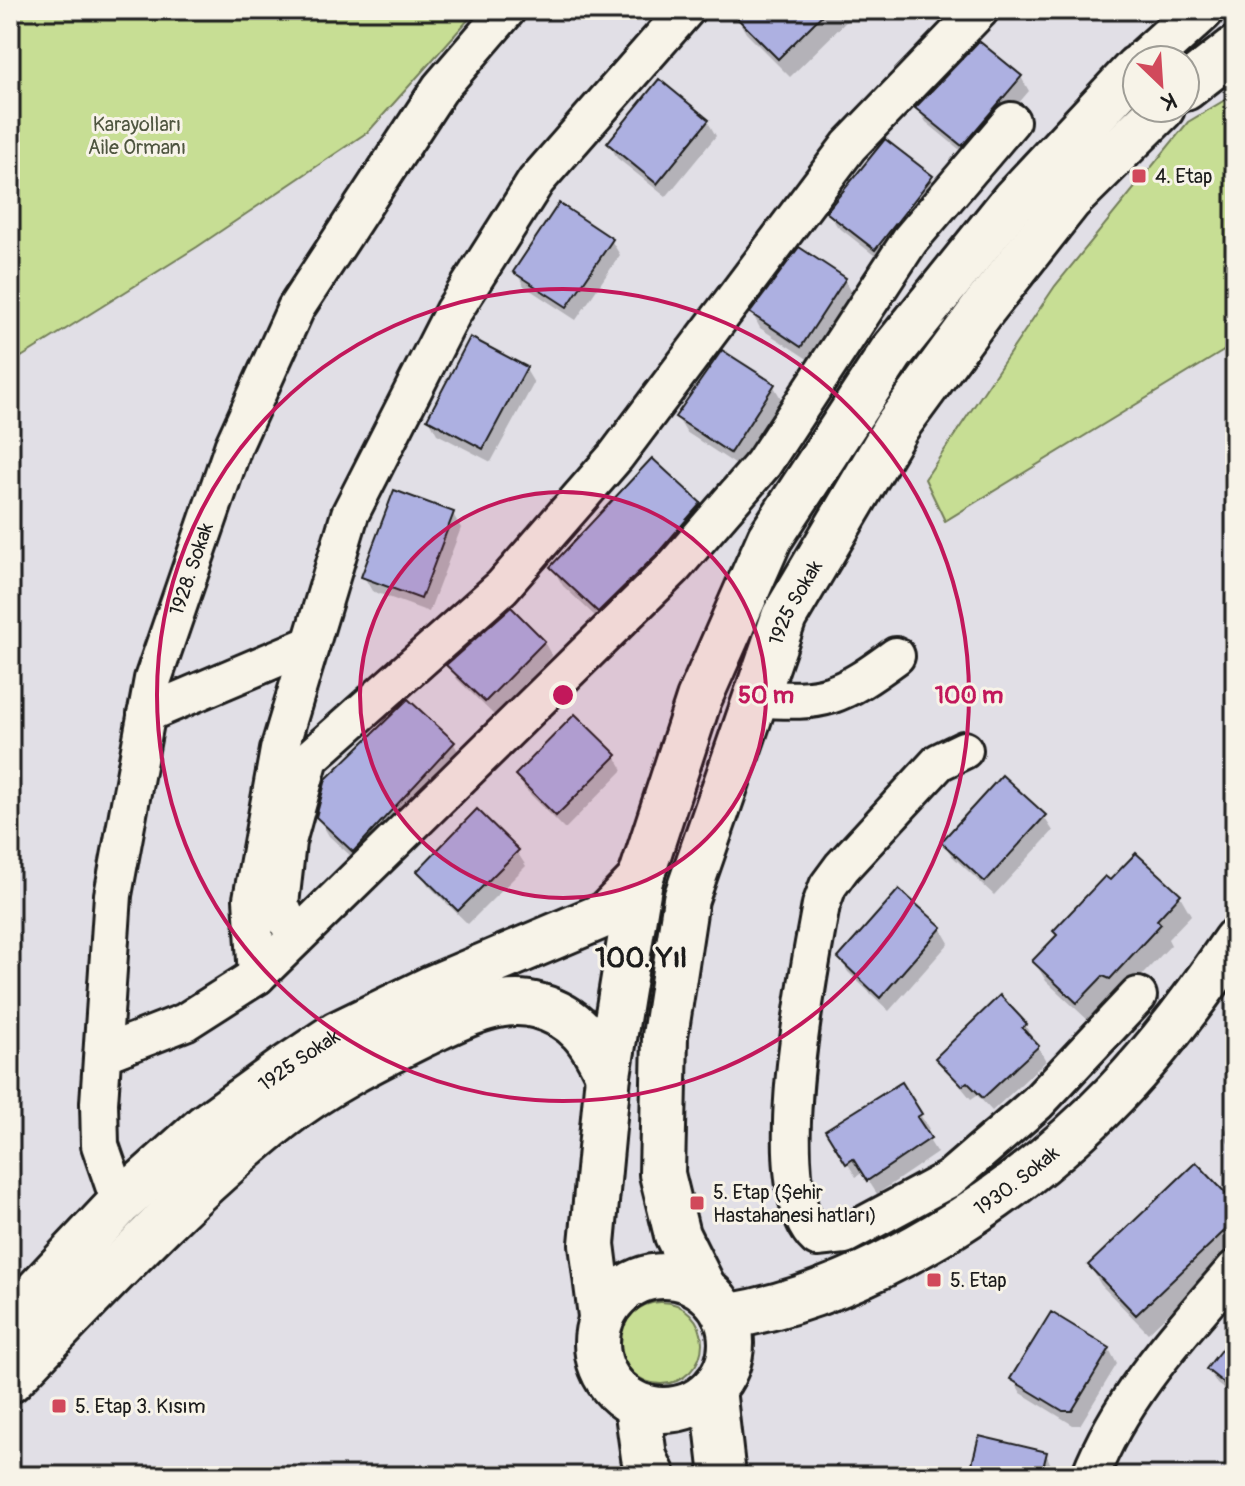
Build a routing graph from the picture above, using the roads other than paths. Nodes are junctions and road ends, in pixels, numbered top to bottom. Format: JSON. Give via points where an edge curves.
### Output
{"nodes":[{"id":1,"x":507,"y":10,"type":"edge"},
{"id":2,"x":686,"y":10,"type":"edge"},
{"id":3,"x":980,"y":10,"type":"edge"},
{"id":4,"x":1201,"y":10,"type":"edge"},
{"id":5,"x":1164,"y":44,"type":"edge"},
{"id":6,"x":1235,"y":49,"type":"edge"},
{"id":7,"x":1201,"y":76,"type":"edge"},
{"id":8,"x":1121,"y":85,"type":"edge"},
{"id":9,"x":1011,"y":121,"type":"dead end"},
{"id":10,"x":1146,"y":124,"type":"edge"},
{"id":11,"x":311,"y":644,"type":"junction"},
{"id":12,"x":896,"y":656,"type":"dead end"},
{"id":13,"x":756,"y":698,"type":"junction"},
{"id":14,"x":146,"y":714,"type":"junction"},
{"id":15,"x":964,"y":750,"type":"dead end"},
{"id":16,"x":640,"y":880,"type":"junction"},
{"id":17,"x":295,"y":938,"type":"junction"},
{"id":18,"x":1235,"y":941,"type":"edge"},
{"id":19,"x":257,"y":976,"type":"junction"},
{"id":20,"x":1138,"y":996,"type":"dead end"},
{"id":21,"x":103,"y":1054,"type":"junction"},
{"id":22,"x":608,"y":1075,"type":"junction"},
{"id":23,"x":1037,"y":1103,"type":"junction"},
{"id":24,"x":1068,"y":1138,"type":"junction"},
{"id":25,"x":120,"y":1203,"type":"junction"},
{"id":26,"x":1235,"y":1269,"type":"edge"},
{"id":27,"x":715,"y":1303,"type":"junction"},
{"id":28,"x":601,"y":1316,"type":"junction"},
{"id":29,"x":10,"y":1320,"type":"edge"},
{"id":30,"x":10,"y":1380,"type":"edge"},
{"id":31,"x":713,"y":1389,"type":"junction"},
{"id":32,"x":637,"y":1406,"type":"junction"},
{"id":33,"x":653,"y":1476,"type":"edge"},
{"id":34,"x":723,"y":1476,"type":"edge"},
{"id":35,"x":1090,"y":1476,"type":"edge"}],
"edges":[{"from":1,"to":14,"type":"street","name":"1928. Sokak","via":[[440,88],[296,308],[222,476]]},
{"from":2,"to":11,"type":"street","via":[[536,181],[453,312],[350,514]]},
{"from":3,"to":17,"type":"street","via":[[849,146],[616,456],[502,587],[310,758],[287,842],[280,904]]},
{"from":4,"to":5,"type":"main road"},
{"from":6,"to":7,"type":"main road"},
{"from":8,"to":16,"type":"main road","name":"1925 Sokak","via":[[1014,200],[891,353],[770,538],[699,699]]},
{"from":9,"to":17,"type":"street","via":[[910,240],[763,464],[683,556]]},
{"from":10,"to":13,"type":"main road","name":"1925 Sokak","via":[[1069,200],[897,426],[784,617]]},
{"from":11,"to":14,"type":"street"},
{"from":11,"to":19,"type":"street","via":[[279,750],[252,899]]},
{"from":12,"to":13,"type":"street","via":[[827,699]]},
{"from":13,"to":27,"type":"main road","name":"1925 Sokak","via":[[686,899],[665,1036],[662,1174],[677,1235]]},
{"from":14,"to":21,"type":"street","name":"1928. Sokak","via":[[113,895]]},
{"from":15,"to":23,"type":"street","via":[[939,762],[853,855],[828,886],[821,905],[794,1076],[794,1162],[809,1232],[817,1238],[845,1235],[949,1179]]},
{"from":16,"to":22,"type":"main road","name":"1925 Sokak"},
{"from":16,"to":25,"type":"main road","name":"1925 Sokak","via":[[607,914],[337,1034],[206,1126]]},
{"from":17,"to":19,"type":"street"},
{"from":18,"to":24,"type":"main road","name":"1930. Sokak","via":[[1116,1093]]},
{"from":19,"to":21,"type":"street","via":[[185,1022]]},
{"from":20,"to":23,"type":"street"},
{"from":21,"to":25,"type":"street","name":"1928. Sokak","via":[[100,1145]]},
{"from":22,"to":28,"type":"main road","name":"1925 Sokak","via":[[592,1244]]},
{"from":22,"to":30,"type":"main road","name":"1925 Sokak","via":[[593,1042],[568,1019],[536,1005],[495,1005],[463,1015],[380,1056],[283,1116],[225,1166]]},
{"from":23,"to":24,"type":"street"},
{"from":24,"to":27,"type":"main road","name":"1930. Sokak","via":[[982,1205],[816,1296]]},
{"from":25,"to":29,"type":"main road","name":"1925 Sokak"},
{"from":26,"to":35,"type":"street","via":[[1125,1406]]},
{"from":27,"to":28,"type":"main road","via":[[687,1279],[667,1275],[627,1286]]},
{"from":27,"to":31,"type":"main road","via":[[731,1336],[724,1374]]},
{"from":28,"to":32,"type":"main road","via":[[597,1358],[605,1378]]},
{"from":31,"to":32,"type":"main road","via":[[678,1409]]},
{"from":31,"to":34,"type":"main road"},
{"from":32,"to":33,"type":"main road","via":[[644,1457]]}]}
